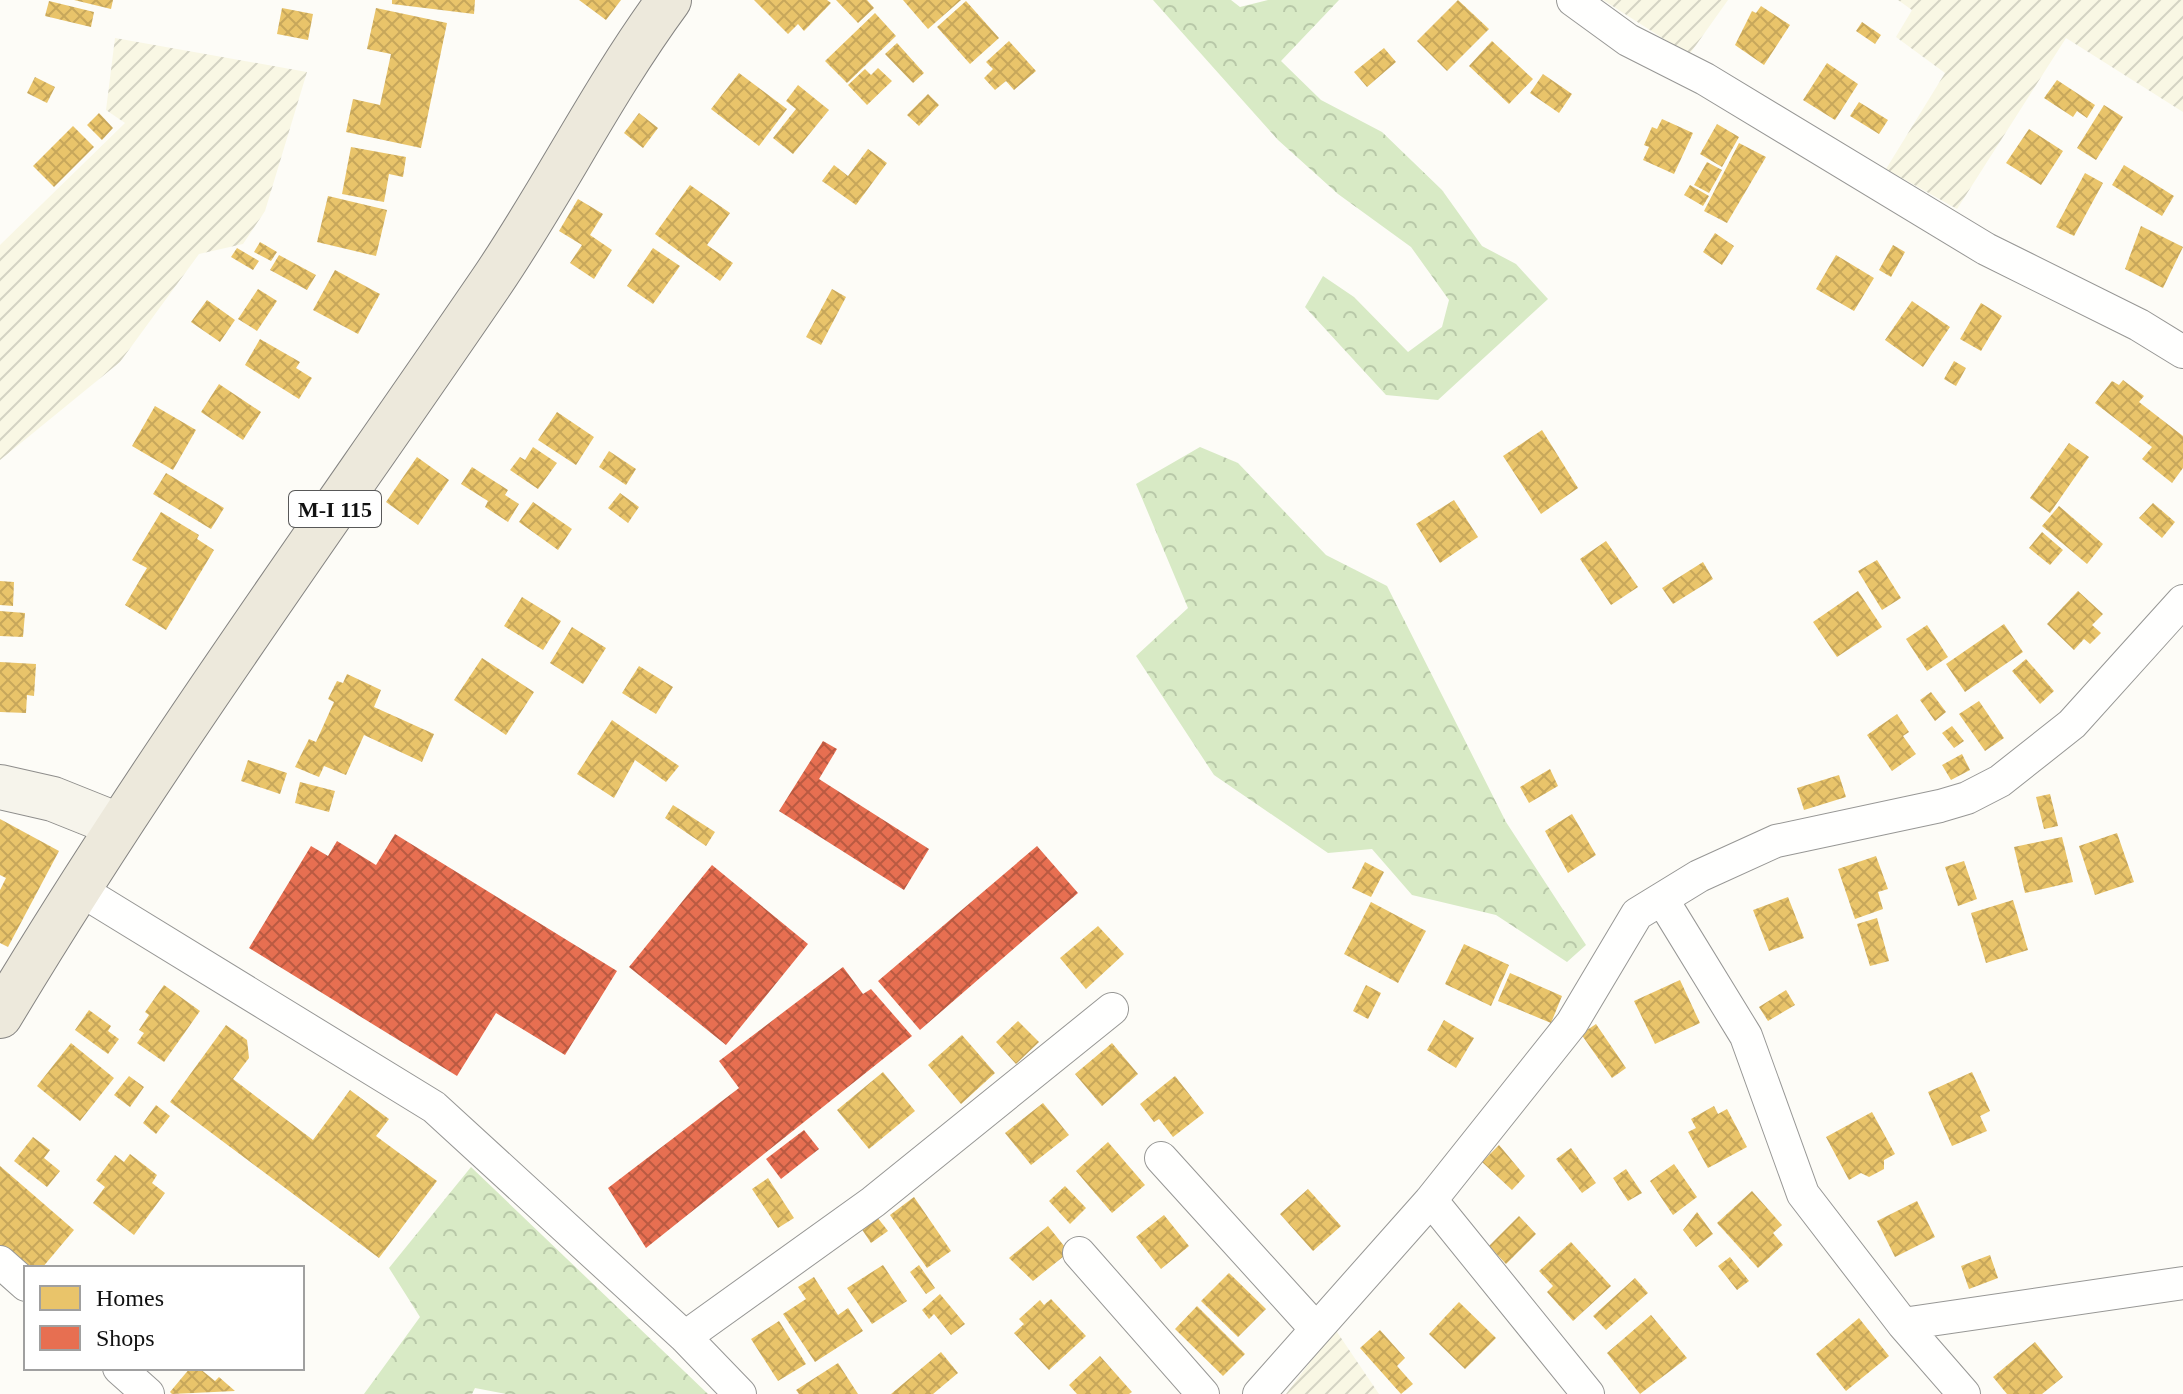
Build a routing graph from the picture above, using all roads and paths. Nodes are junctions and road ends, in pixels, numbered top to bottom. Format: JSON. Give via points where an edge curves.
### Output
{"nodes":[{"id":1,"x":669,"y":0,"type":"edge"},
{"id":2,"x":1573,"y":0,"type":"edge"},
{"id":3,"x":2183,"y":352,"type":"edge"},
{"id":4,"x":2183,"y":601,"type":"edge"},
{"id":5,"x":0,"y":787,"type":"edge"},
{"id":6,"x":118,"y":825,"type":"junction"},
{"id":7,"x":77,"y":888,"type":"junction"},
{"id":8,"x":1662,"y":899,"type":"junction"},
{"id":9,"x":1112,"y":1009,"type":"dead end"},
{"id":10,"x":0,"y":1016,"type":"edge"},
{"id":11,"x":1161,"y":1158,"type":"dead end"},
{"id":12,"x":1431,"y":1200,"type":"junction"},
{"id":13,"x":1079,"y":1253,"type":"dead end"},
{"id":14,"x":0,"y":1262,"type":"edge"},
{"id":15,"x":24,"y":1283,"type":"edge"},
{"id":16,"x":2183,"y":1283,"type":"edge"},
{"id":17,"x":1903,"y":1324,"type":"junction"},
{"id":18,"x":1316,"y":1329,"type":"junction"},
{"id":19,"x":685,"y":1337,"type":"junction"},
{"id":20,"x":121,"y":1370,"type":"edge"},
{"id":21,"x":148,"y":1394,"type":"edge"},
{"id":22,"x":740,"y":1394,"type":"edge"},
{"id":23,"x":1203,"y":1394,"type":"edge"},
{"id":24,"x":1259,"y":1394,"type":"edge"},
{"id":25,"x":1588,"y":1394,"type":"edge"},
{"id":26,"x":1964,"y":1394,"type":"edge"}],
"edges":[{"from":1,"to":6,"type":"main road","number":"M-I 115","via":[[583,129],[493,280]]},
{"from":2,"to":3,"type":"street","via":[[1628,40],[1705,79],[1960,234]]},
{"from":4,"to":8,"type":"street","via":[[2072,724],[2000,781],[1940,806],[1776,841]]},
{"from":5,"to":6,"type":"street","via":[[53,799]]},
{"from":6,"to":7,"type":"main road","number":"M-I 115"},
{"from":7,"to":10,"type":"main road","number":"M-I 115"},
{"from":7,"to":19,"type":"street","via":[[434,1107]]},
{"from":8,"to":12,"type":"street","via":[[1637,914],[1572,1023]]},
{"from":8,"to":17,"type":"street","via":[[1746,1036],[1803,1194]]},
{"from":9,"to":19,"type":"street","via":[[873,1202]]},
{"from":11,"to":18,"type":"street"},
{"from":12,"to":18,"type":"street"},
{"from":12,"to":25,"type":"street"},
{"from":13,"to":23,"type":"street"},
{"from":14,"to":15,"type":"street"},
{"from":16,"to":17,"type":"street"},
{"from":17,"to":26,"type":"street"},
{"from":18,"to":24,"type":"street"},
{"from":19,"to":22,"type":"street"},
{"from":20,"to":21,"type":"street"}]}
